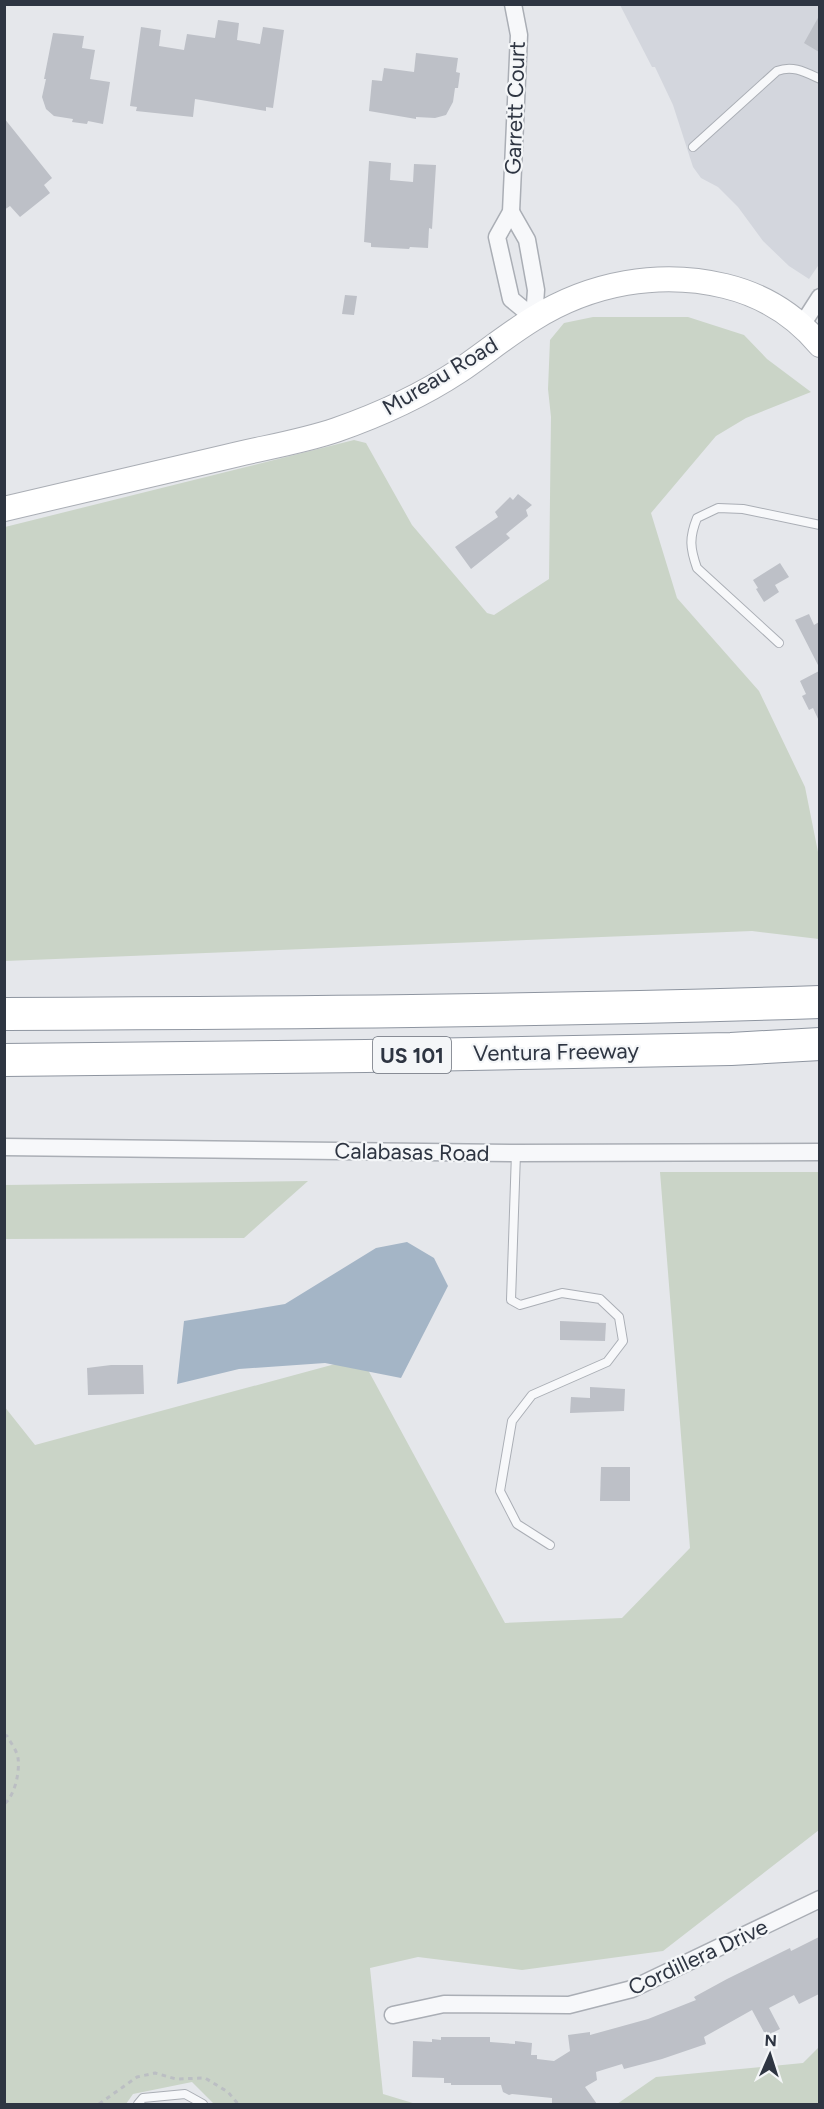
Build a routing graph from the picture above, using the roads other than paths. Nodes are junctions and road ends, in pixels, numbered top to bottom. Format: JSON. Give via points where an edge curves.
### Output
{"nodes":[{"id":1,"x":513,"y":4,"type":"edge"},
{"id":2,"x":819,"y":79,"type":"edge"},
{"id":3,"x":693,"y":147,"type":"dead end"},
{"id":4,"x":511,"y":212,"type":"junction"},
{"id":5,"x":819,"y":297,"type":"edge"},
{"id":6,"x":534,"y":318,"type":"junction"},
{"id":7,"x":802,"y":326,"type":"junction"},
{"id":8,"x":819,"y":345,"type":"edge"},
{"id":9,"x":4,"y":509,"type":"edge"},
{"id":10,"x":819,"y":525,"type":"edge"},
{"id":11,"x":779,"y":643,"type":"dead end"},
{"id":12,"x":819,"y":1002,"type":"edge"},
{"id":13,"x":4,"y":1014,"type":"edge"},
{"id":14,"x":819,"y":1044,"type":"edge"},
{"id":15,"x":4,"y":1060,"type":"edge"},
{"id":16,"x":4,"y":1147,"type":"edge"},
{"id":17,"x":819,"y":1152,"type":"edge"},
{"id":18,"x":516,"y":1153,"type":"junction"},
{"id":19,"x":550,"y":1545,"type":"dead end"},
{"id":20,"x":819,"y":1899,"type":"edge"},
{"id":21,"x":393,"y":2014,"type":"dead end"},
{"id":22,"x":138,"y":2104,"type":"edge"},
{"id":23,"x":203,"y":2104,"type":"edge"}],
"edges":[{"from":1,"to":4,"type":"street","name":"Garrett Court","via":[[519,35]]},
{"from":2,"to":3,"type":"lane","via":[[799,69],[777,71]]},
{"from":4,"to":6,"type":"street","via":[[527,240],[536,290]]},
{"from":4,"to":6,"type":"street","name":"Garrett Court","via":[[497,237],[510,299]]},
{"from":5,"to":7,"type":"street"},
{"from":6,"to":7,"type":"main road","name":"Mureau Road","via":[[577,297],[620,283],[685,278],[754,296]]},
{"from":6,"to":9,"type":"main road","name":"Mureau Road","via":[[457,372],[407,400],[334,431]]},
{"from":7,"to":8,"type":"main road","name":"Mureau Road"},
{"from":10,"to":11,"type":"lane","via":[[743,509],[718,508],[697,518],[690,533],[697,568]]},
{"from":12,"to":13,"type":"highway","name":"Ventura Freeway","number":"US 101","via":[[367,1013]]},
{"from":14,"to":15,"type":"highway","name":"Ventura Freeway","number":"US 101","via":[[719,1049]]},
{"from":16,"to":18,"type":"street","name":"Calabasas Road"},
{"from":17,"to":18,"type":"street","name":"Calabasas Road"},
{"from":18,"to":19,"type":"lane","via":[[511,1300],[520,1305],[562,1293],[600,1299],[619,1317],[623,1341],[607,1362],[532,1395],[512,1421],[500,1491],[517,1524]]},
{"from":20,"to":21,"type":"street","name":"Cordillera Drive","via":[[632,1989],[569,2005],[444,2004]]},
{"from":22,"to":23,"type":"lane","via":[[143,2098],[185,2094]]}]}
